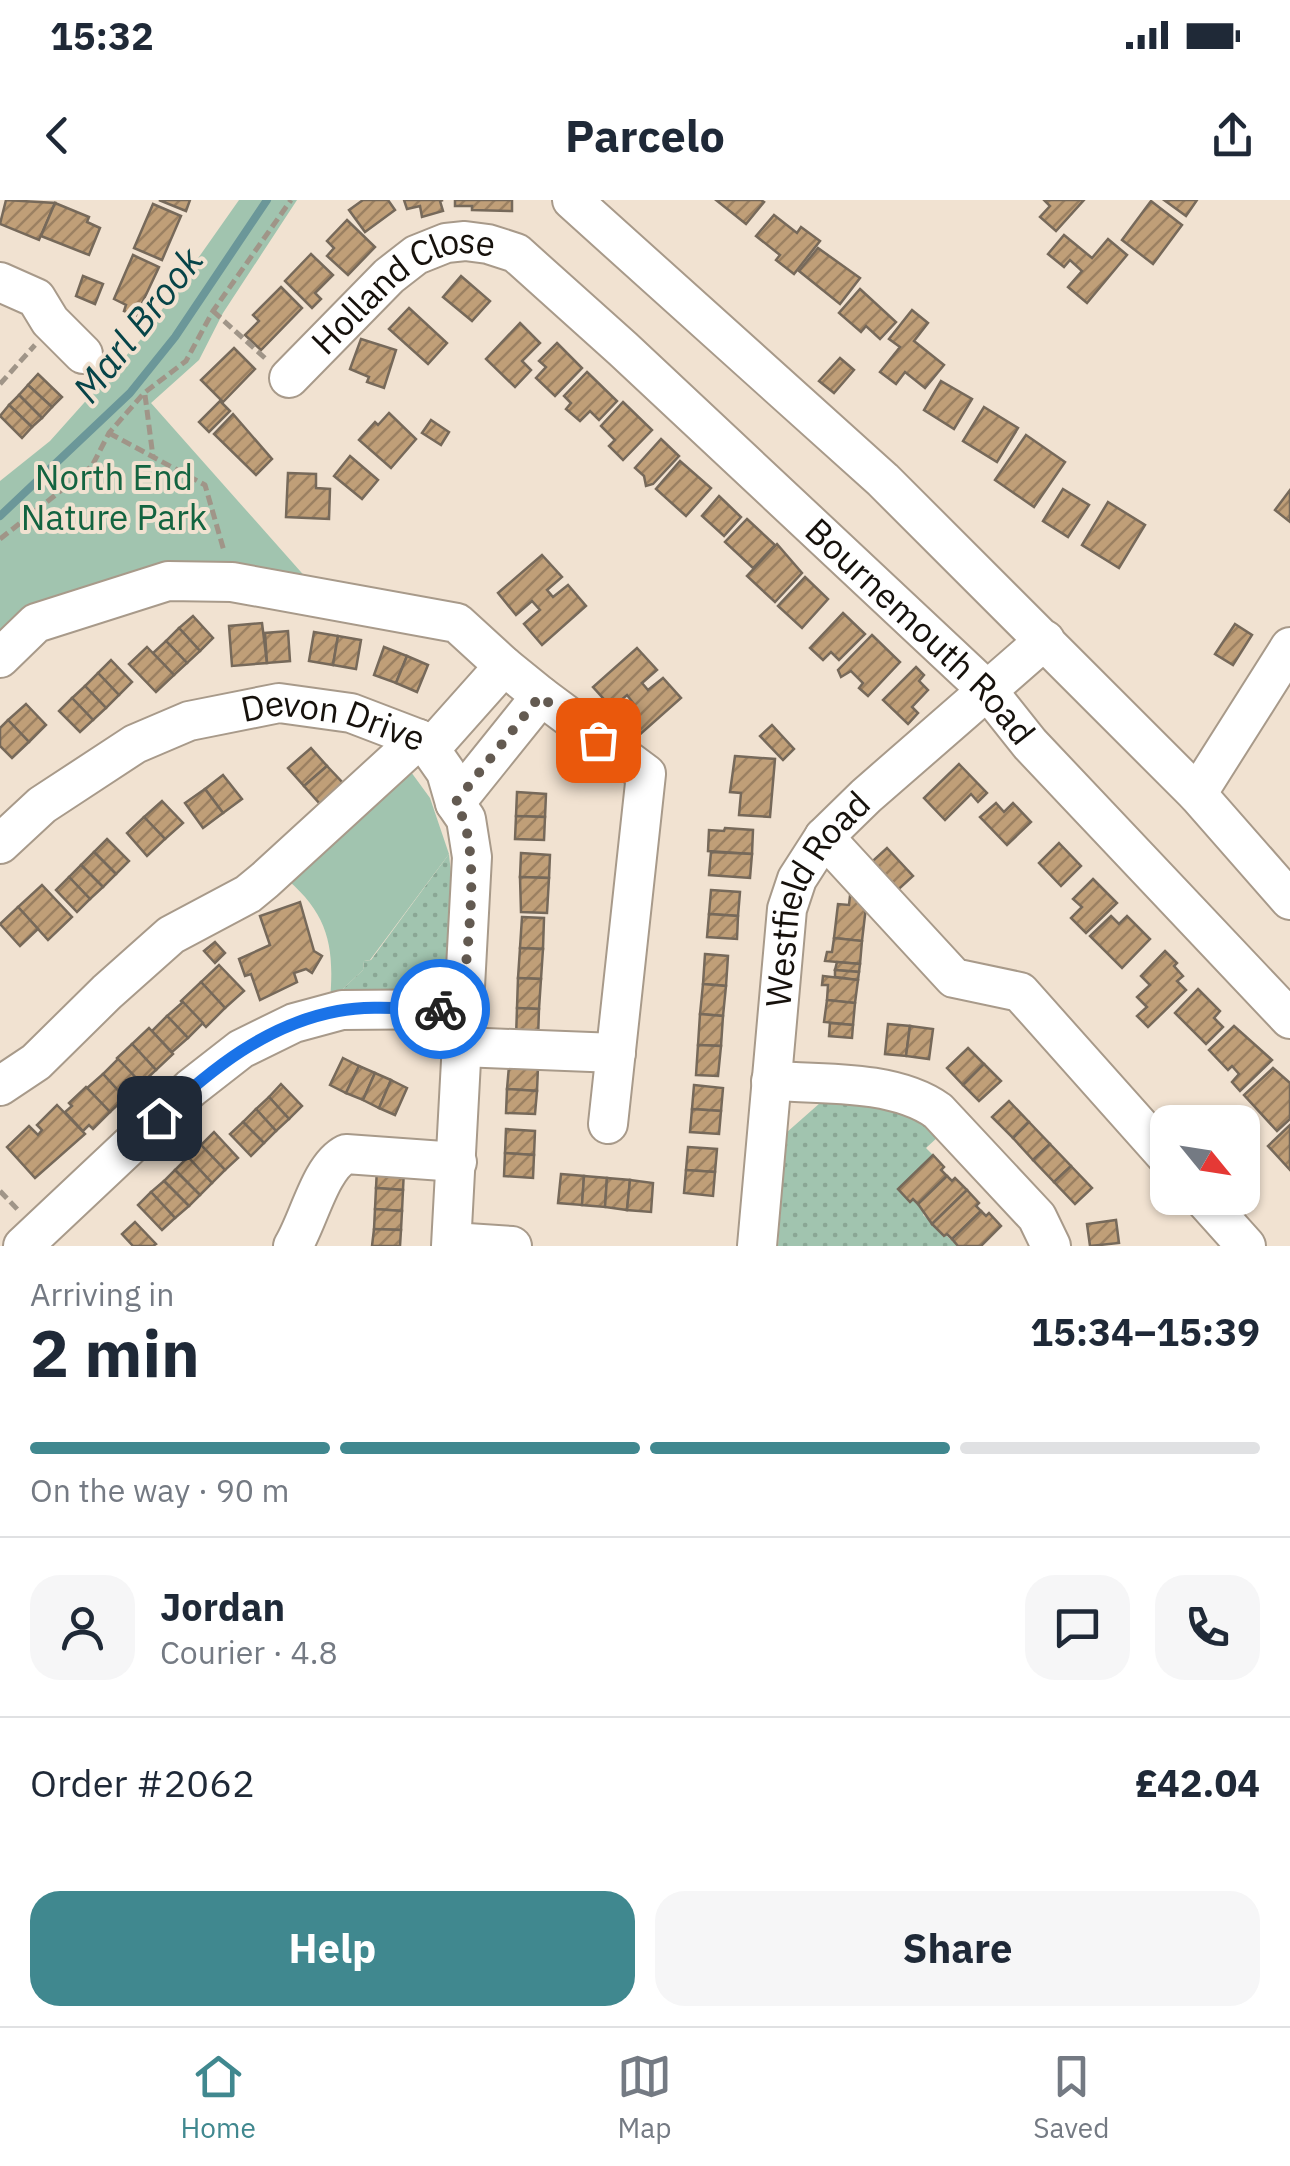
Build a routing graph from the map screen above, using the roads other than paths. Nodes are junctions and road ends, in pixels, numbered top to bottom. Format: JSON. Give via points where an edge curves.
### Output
{"nodes":[{"id":1,"x":572,"y":200,"type":"edge"},
{"id":2,"x":532,"y":266,"type":"joint"},
{"id":3,"x":0,"y":282,"type":"edge"},
{"id":4,"x":83,"y":354,"type":"dead end"},
{"id":5,"x":289,"y":378,"type":"road end"},
{"id":6,"x":1045,"y":640,"type":"junction"},
{"id":7,"x":1290,"y":647,"type":"edge"},
{"id":8,"x":0,"y":658,"type":"edge"},
{"id":9,"x":504,"y":666,"type":"junction"},
{"id":10,"x":986,"y":690,"type":"junction"},
{"id":11,"x":540,"y":696,"type":"junction"},
{"id":12,"x":424,"y":744,"type":"junction"},
{"id":13,"x":1196,"y":794,"type":"junction"},
{"id":14,"x":455,"y":803,"type":"junction"},
{"id":15,"x":824,"y":838,"type":"junction"},
{"id":16,"x":0,"y":844,"type":"edge"},
{"id":17,"x":1290,"y":900,"type":"edge"},
{"id":18,"x":462,"y":1009,"type":"junction"},
{"id":19,"x":1290,"y":1019,"type":"edge"},
{"id":20,"x":461,"y":1046,"type":"junction"},
{"id":21,"x":616,"y":1053,"type":"junction"},
{"id":22,"x":771,"y":1081,"type":"junction"},
{"id":23,"x":0,"y":1086,"type":"edge"},
{"id":24,"x":608,"y":1124,"type":"dead end"},
{"id":25,"x":1150,"y":1138,"type":"edge"},
{"id":26,"x":457,"y":1162,"type":"junction"},
{"id":27,"x":1218,"y":1215,"type":"edge"},
{"id":28,"x":451,"y":1244,"type":"edge"},
{"id":29,"x":22,"y":1246,"type":"edge"},
{"id":30,"x":292,"y":1246,"type":"edge"},
{"id":31,"x":512,"y":1246,"type":"edge"},
{"id":32,"x":758,"y":1246,"type":"edge"},
{"id":33,"x":1051,"y":1246,"type":"edge"},
{"id":34,"x":1246,"y":1246,"type":"edge"}],
"edges":[{"from":1,"to":6,"type":"street","via":[[883,480]]},
{"from":2,"to":5,"type":"street","name":"Holland Close","via":[[480,242],[446,243],[416,255]]},
{"from":2,"to":10,"type":"street","name":"Bournemouth Road"},
{"from":3,"to":4,"type":"street","via":[[36,298]]},
{"from":6,"to":10,"type":"street","name":"Westfield Road"},
{"from":6,"to":13,"type":"street"},
{"from":7,"to":13,"type":"street"},
{"from":8,"to":9,"type":"street","via":[[36,623],[168,580],[232,582],[457,623]]},
{"from":9,"to":11,"type":"street"},
{"from":9,"to":12,"type":"street"},
{"from":10,"to":15,"type":"street","name":"Westfield Road"},
{"from":10,"to":19,"type":"street","name":"Bournemouth Road"},
{"from":11,"to":14,"type":"street"},
{"from":11,"to":21,"type":"street","via":[[646,774]]},
{"from":12,"to":14,"type":"street","name":"Devon Drive","via":[[446,772]]},
{"from":12,"to":16,"type":"street","name":"Devon Drive","via":[[352,713],[279,703],[190,721],[108,760]]},
{"from":12,"to":23,"type":"street","via":[[256,887],[171,935],[36,1062]]},
{"from":13,"to":17,"type":"street"},
{"from":14,"to":18,"type":"street","name":"Devon Drive","via":[[466,819],[472,857]]},
{"from":15,"to":22,"type":"street","name":"Westfield Road","via":[[797,879],[787,910]]},
{"from":15,"to":25,"type":"street","via":[[954,978],[1020,992]]},
{"from":18,"to":20,"type":"street","name":"Devon Drive"},
{"from":18,"to":29,"type":"street","via":[[342,1010],[294,1023],[241,1049]]},
{"from":20,"to":21,"type":"street"},
{"from":20,"to":26,"type":"street","name":"Devon Drive"},
{"from":21,"to":24,"type":"street"},
{"from":22,"to":32,"type":"street","name":"Westfield Road"},
{"from":22,"to":33,"type":"street","via":[[919,1098],[1038,1217]]},
{"from":26,"to":28,"type":"street","name":"Devon Drive"},
{"from":26,"to":30,"type":"street","via":[[346,1154],[336,1159]]},
{"from":27,"to":34,"type":"street"},
{"from":28,"to":31,"type":"street"}]}
